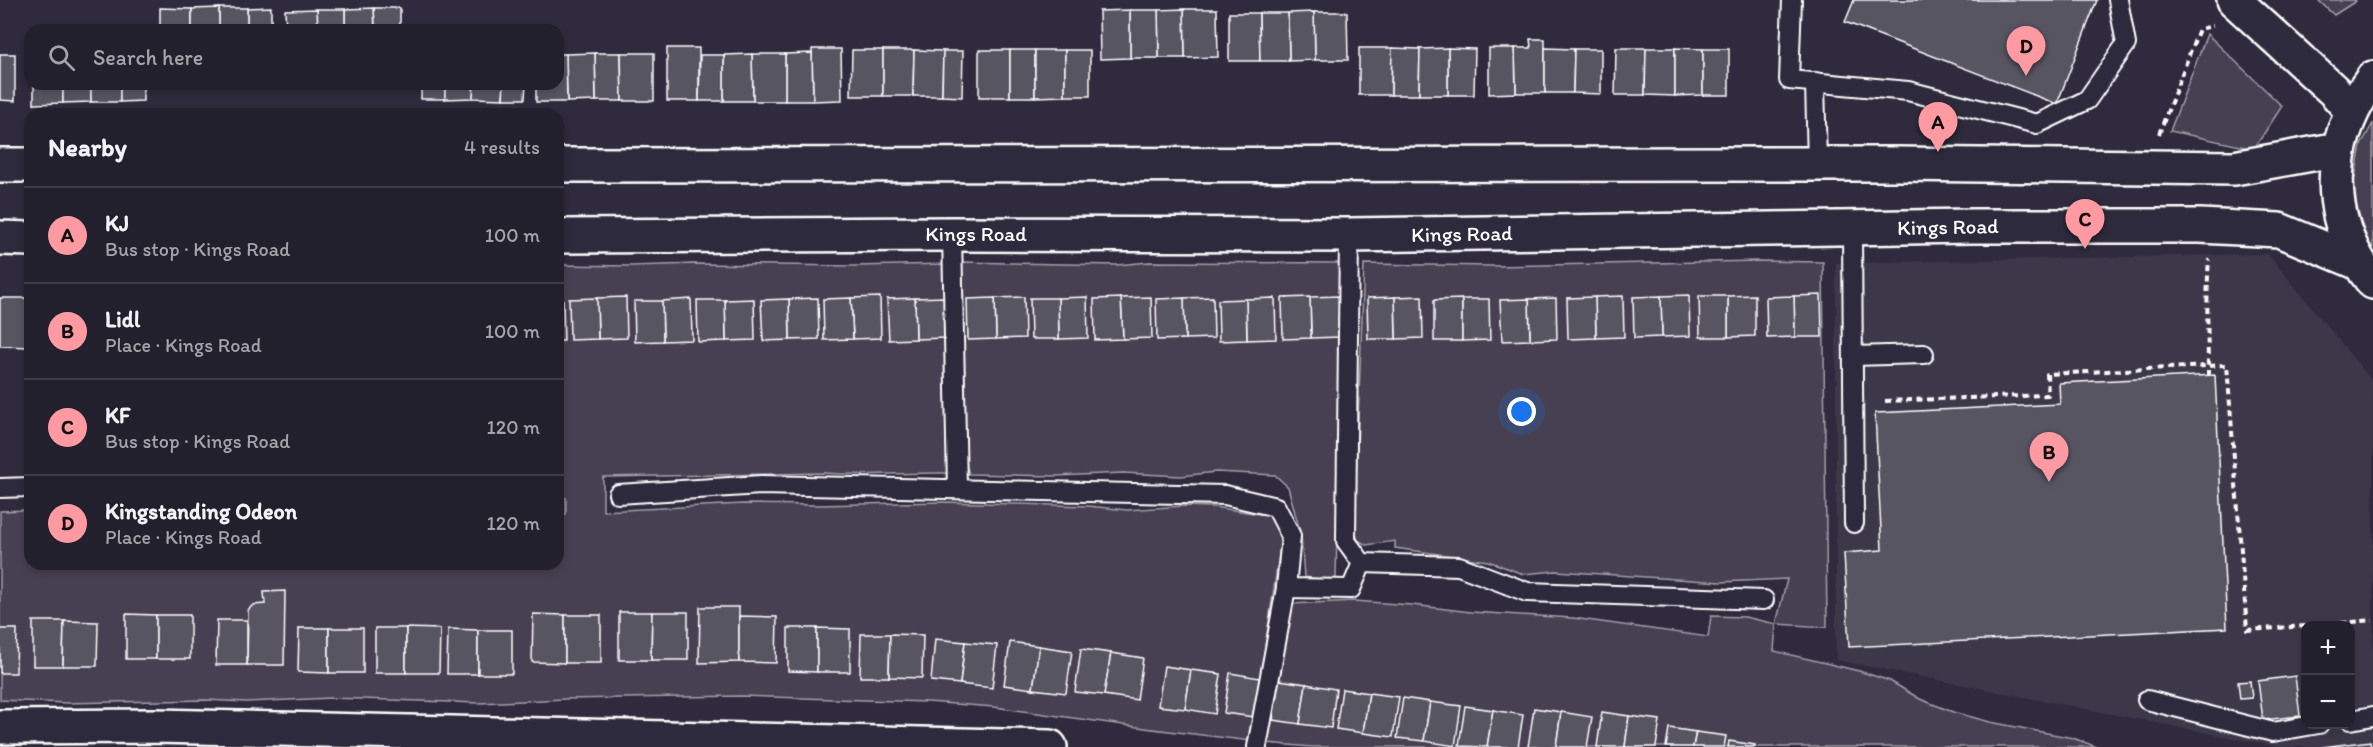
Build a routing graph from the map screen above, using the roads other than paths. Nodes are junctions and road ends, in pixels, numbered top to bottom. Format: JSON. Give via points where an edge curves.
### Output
{"nodes":[{"id":1,"x":1792,"y":0,"type":"edge"},
{"id":2,"x":2118,"y":0,"type":"edge"},
{"id":3,"x":2234,"y":0,"type":"edge"},
{"id":4,"x":2373,"y":78,"type":"edge"},
{"id":5,"x":1815,"y":82,"type":"junction"},
{"id":6,"x":2352,"y":111,"type":"junction"},
{"id":7,"x":2339,"y":149,"type":"junction"},
{"id":8,"x":1817,"y":164,"type":"junction"},
{"id":9,"x":0,"y":165,"type":"edge"},
{"id":10,"x":24,"y":165,"type":"edge"},
{"id":11,"x":564,"y":165,"type":"edge"},
{"id":12,"x":1852,"y":229,"type":"junction"},
{"id":13,"x":952,"y":234,"type":"junction"},
{"id":14,"x":1349,"y":235,"type":"junction"},
{"id":15,"x":564,"y":236,"type":"edge"},
{"id":16,"x":0,"y":238,"type":"edge"},
{"id":17,"x":24,"y":239,"type":"edge"},
{"id":18,"x":2366,"y":272,"type":"edge"},
{"id":19,"x":1924,"y":354,"type":"dead end"},
{"id":20,"x":1853,"y":356,"type":"junction"},
{"id":21,"x":24,"y":487,"type":"edge"},
{"id":22,"x":0,"y":488,"type":"edge"},
{"id":23,"x":957,"y":489,"type":"junction"},
{"id":24,"x":618,"y":494,"type":"dead end"},
{"id":25,"x":1854,"y":523,"type":"dead end"},
{"id":26,"x":1362,"y":563,"type":"junction"},
{"id":27,"x":1286,"y":588,"type":"junction"},
{"id":28,"x":1764,"y":600,"type":"dead end"},
{"id":29,"x":2147,"y":700,"type":"dead end"},
{"id":30,"x":2373,"y":716,"type":"edge"},
{"id":31,"x":2355,"y":719,"type":"edge"},
{"id":32,"x":0,"y":727,"type":"edge"},
{"id":33,"x":2301,"y":727,"type":"edge"},
{"id":34,"x":156,"y":736,"type":"edge"},
{"id":35,"x":661,"y":743,"type":"edge"},
{"id":36,"x":1050,"y":747,"type":"edge"},
{"id":37,"x":1257,"y":747,"type":"edge"}],
"edges":[{"from":1,"to":5,"type":"lane","via":[[1789,80]]},
{"from":2,"to":5,"type":"lane","via":[[2126,44],[2086,100],[2037,124],[1908,91]]},
{"from":3,"to":6,"type":"main road"},
{"from":4,"to":6,"type":"main road"},
{"from":5,"to":8,"type":"lane"},
{"from":6,"to":7,"type":"main road"},
{"from":7,"to":8,"type":"main road","via":[[2234,168]]},
{"from":7,"to":18,"type":"main road","via":[[2336,195],[2340,218],[2347,240]]},
{"from":8,"to":11,"type":"main road"},
{"from":9,"to":10,"type":"main road"},
{"from":12,"to":14,"type":"main road","name":"Kings Road"},
{"from":12,"to":18,"type":"main road","name":"Kings Road","via":[[2200,226],[2279,230]]},
{"from":12,"to":20,"type":"lane"},
{"from":13,"to":14,"type":"main road","name":"Kings Road"},
{"from":13,"to":15,"type":"main road","name":"Kings Road"},
{"from":13,"to":23,"type":"lane"},
{"from":14,"to":26,"type":"lane","via":[[1346,541]]},
{"from":16,"to":17,"type":"main road"},
{"from":19,"to":20,"type":"lane"},
{"from":20,"to":25,"type":"lane"},
{"from":21,"to":22,"type":"lane"},
{"from":23,"to":24,"type":"lane","via":[[761,485]]},
{"from":23,"to":27,"type":"lane","via":[[1225,495],[1276,507],[1291,536]]},
{"from":26,"to":27,"type":"lane","via":[[1352,589]]},
{"from":26,"to":28,"type":"lane","via":[[1459,566],[1527,592]]},
{"from":27,"to":37,"type":"lane"},
{"from":29,"to":33,"type":"lane","via":[[2273,732]]},
{"from":30,"to":31,"type":"lane"},
{"from":32,"to":34,"type":"main road"},
{"from":34,"to":35,"type":"main road"},
{"from":35,"to":36,"type":"main road"}]}
